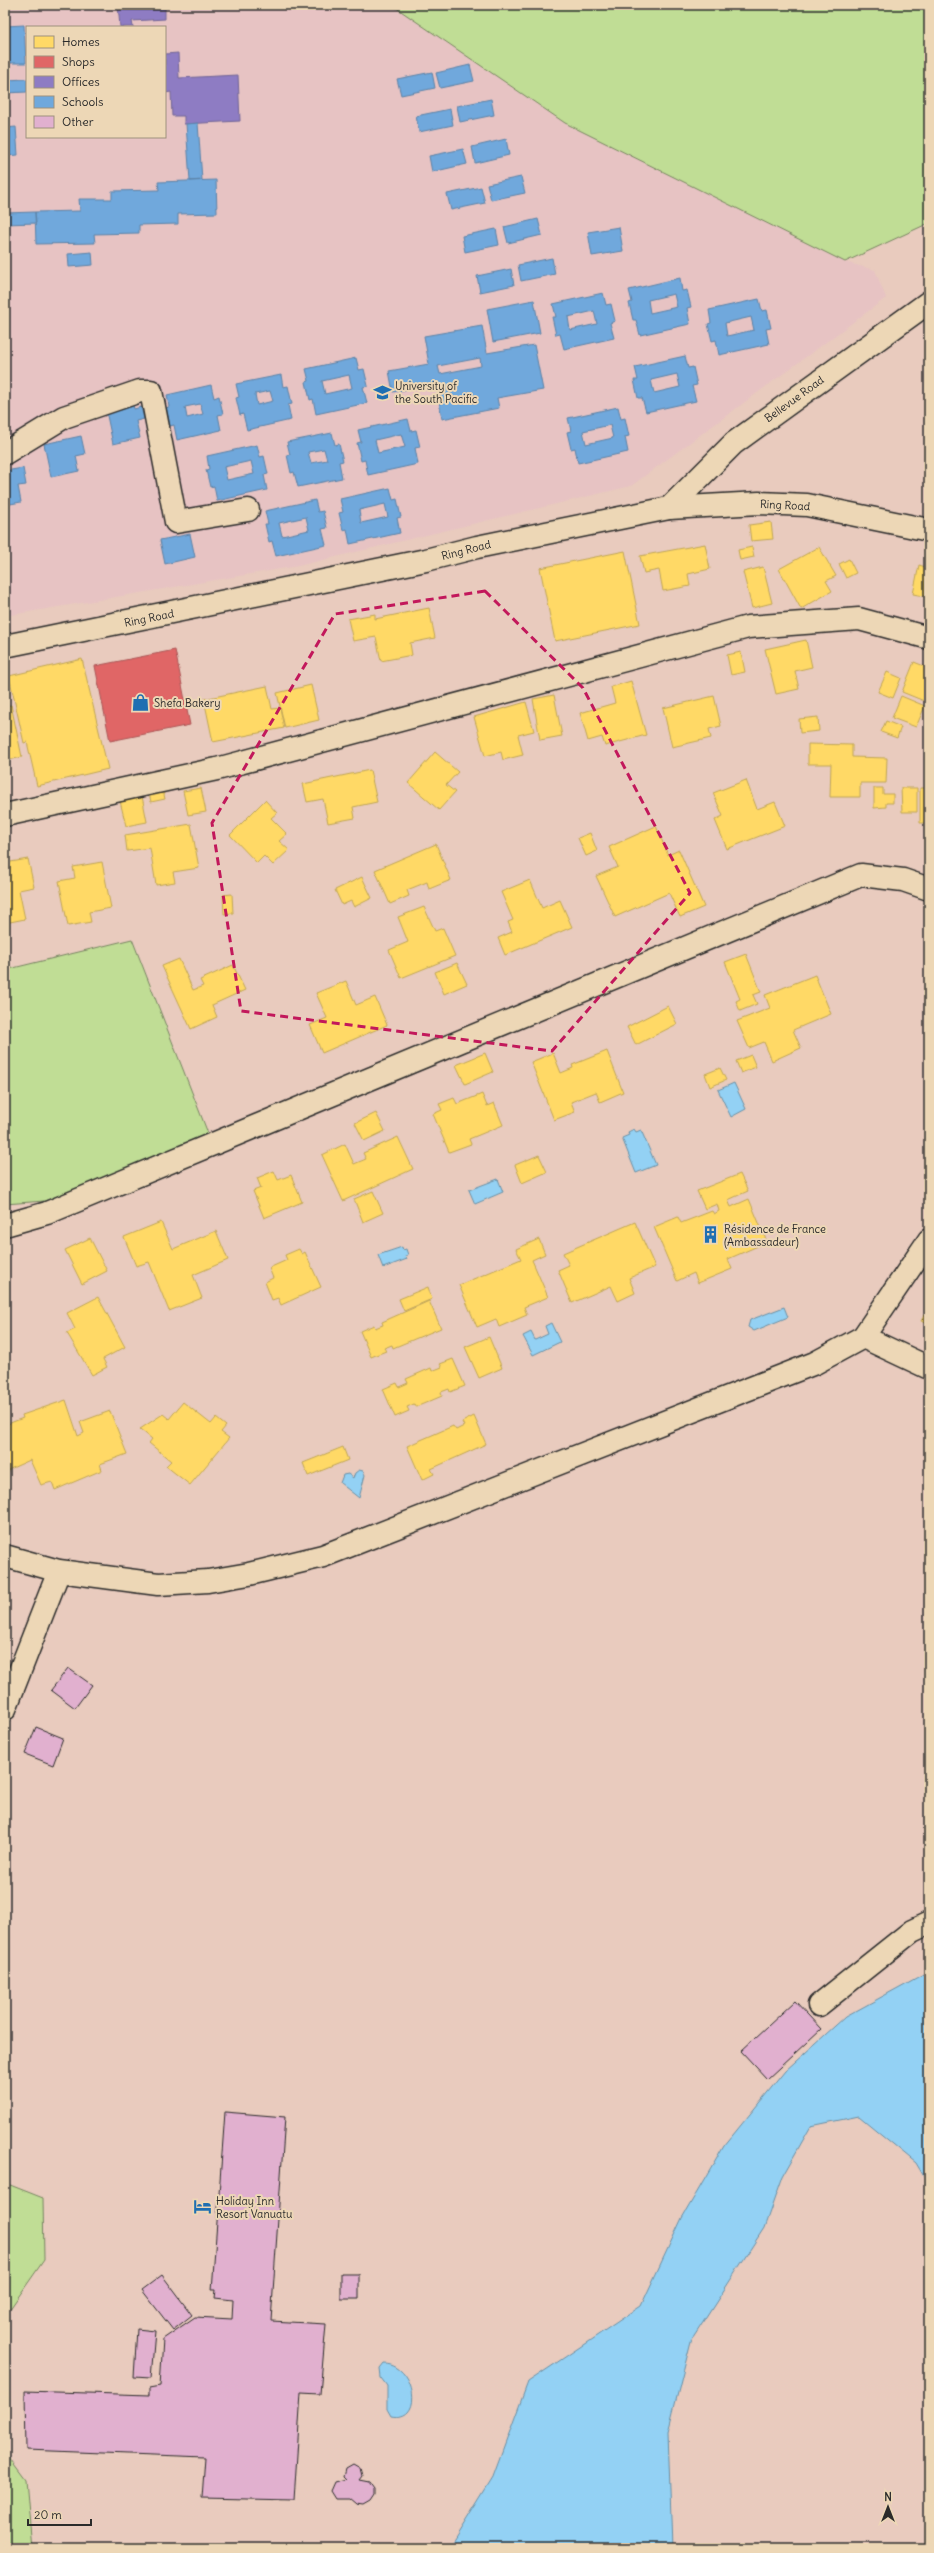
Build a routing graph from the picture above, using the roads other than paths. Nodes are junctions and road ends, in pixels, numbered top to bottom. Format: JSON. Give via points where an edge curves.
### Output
{"nodes":[{"id":1,"x":929,"y":302,"type":"edge"},
{"id":2,"x":5,"y":452,"type":"edge"},
{"id":3,"x":669,"y":508,"type":"junction"},
{"id":4,"x":248,"y":510,"type":"dead end"},
{"id":5,"x":929,"y":530,"type":"edge"},
{"id":6,"x":929,"y":638,"type":"edge"},
{"id":7,"x":5,"y":646,"type":"edge"},
{"id":8,"x":5,"y":815,"type":"edge"},
{"id":9,"x":929,"y":889,"type":"edge"},
{"id":10,"x":5,"y":1225,"type":"edge"},
{"id":11,"x":929,"y":1240,"type":"edge"},
{"id":12,"x":863,"y":1337,"type":"junction"},
{"id":13,"x":929,"y":1368,"type":"edge"},
{"id":14,"x":5,"y":1556,"type":"edge"},
{"id":15,"x":59,"y":1571,"type":"junction"},
{"id":16,"x":5,"y":1709,"type":"edge"},
{"id":17,"x":929,"y":1923,"type":"edge"},
{"id":18,"x":819,"y":2005,"type":"dead end"}],
"edges":[{"from":1,"to":3,"type":"street","name":"Bellevue Road","via":[[734,443]]},
{"from":2,"to":4,"type":"street","via":[[64,417],[140,391],[151,391],[176,522]]},
{"from":3,"to":5,"type":"street","name":"Ring Road","via":[[760,503],[807,505]]},
{"from":3,"to":7,"type":"street","name":"Ring Road"},
{"from":6,"to":8,"type":"street","via":[[859,619],[748,627],[217,769]]},
{"from":9,"to":10,"type":"street","via":[[903,880],[861,875],[47,1214]]},
{"from":11,"to":12,"type":"street"},
{"from":12,"to":13,"type":"street"},
{"from":12,"to":15,"type":"street","via":[[815,1363],[324,1556],[208,1581],[158,1584]]},
{"from":14,"to":15,"type":"street"},
{"from":15,"to":16,"type":"street"},
{"from":17,"to":18,"type":"street","via":[[912,1931]]}]}
